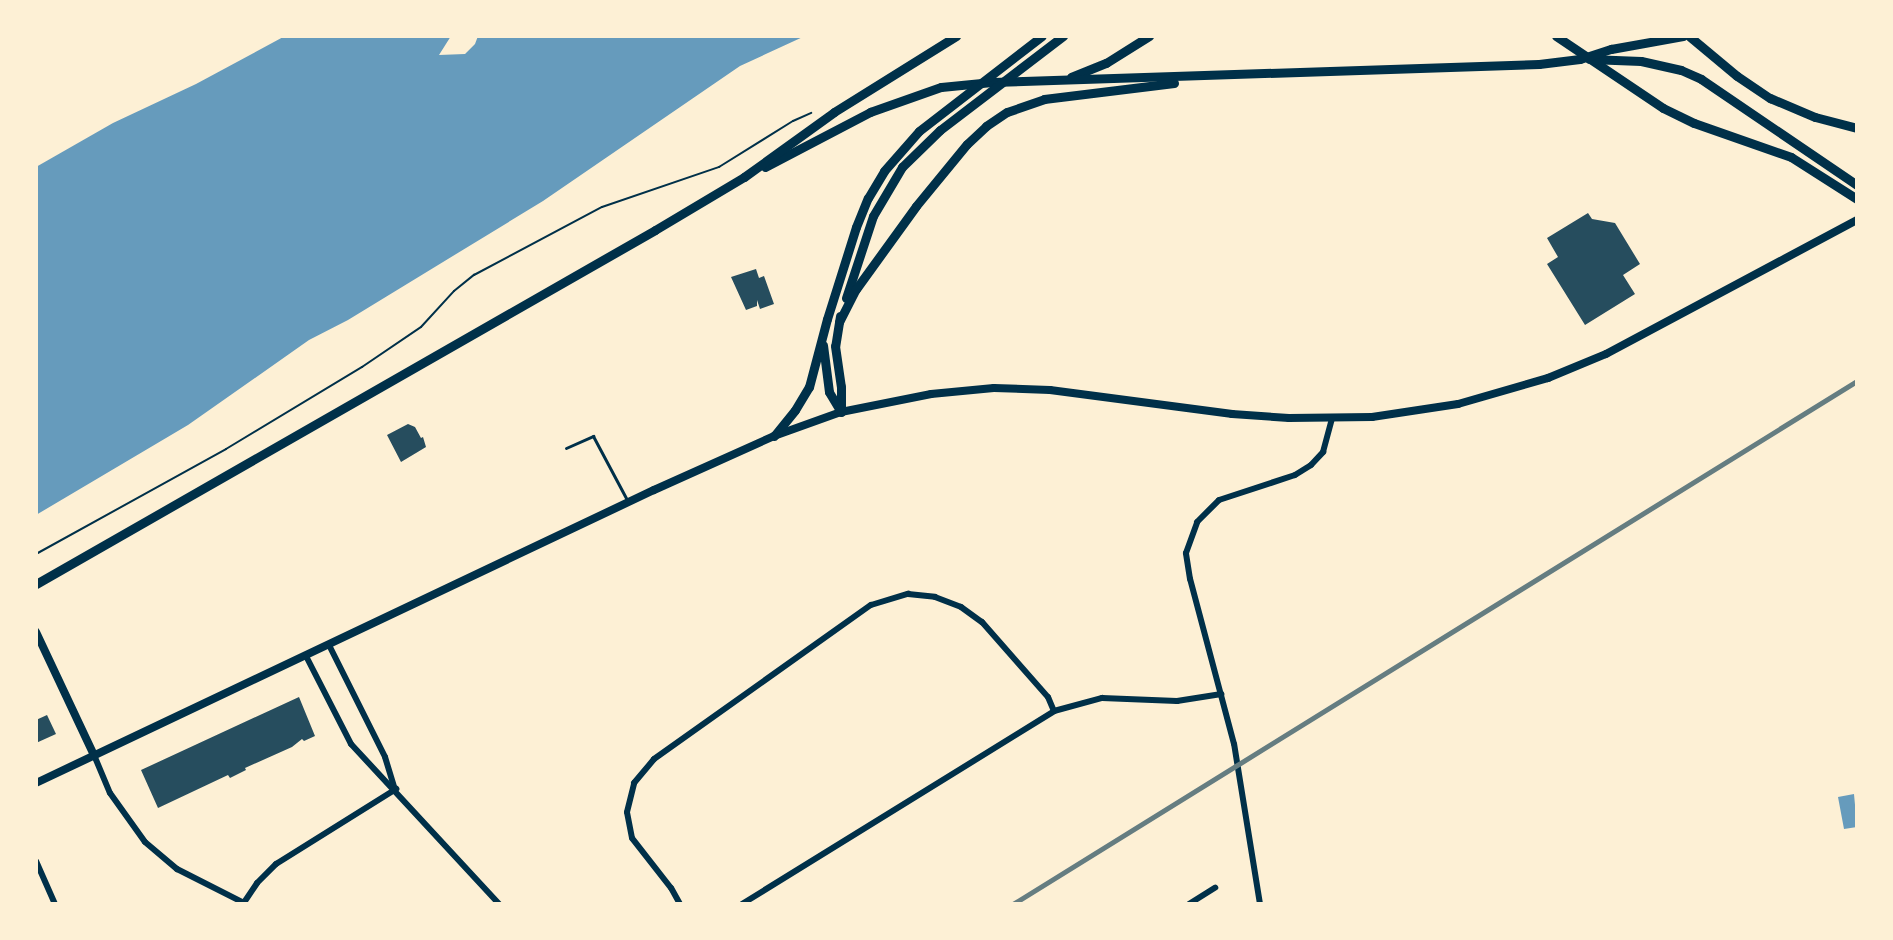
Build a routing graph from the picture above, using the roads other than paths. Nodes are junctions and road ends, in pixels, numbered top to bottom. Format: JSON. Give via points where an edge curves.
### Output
{"nodes":[{"id":1,"x":956,"y":36,"type":"edge"},
{"id":2,"x":1042,"y":36,"type":"edge"},
{"id":3,"x":1063,"y":36,"type":"edge"},
{"id":4,"x":1149,"y":36,"type":"edge"},
{"id":5,"x":1556,"y":36,"type":"edge"},
{"id":6,"x":1683,"y":36,"type":"edge"},
{"id":7,"x":1689,"y":36,"type":"edge"},
{"id":8,"x":1580,"y":58,"type":"junction"},
{"id":9,"x":1223,"y":76,"type":"junction"},
{"id":10,"x":1060,"y":81,"type":"junction"},
{"id":11,"x":1857,"y":128,"type":"edge"},
{"id":12,"x":744,"y":177,"type":"junction"},
{"id":13,"x":1857,"y":184,"type":"edge"},
{"id":14,"x":1857,"y":199,"type":"edge"},
{"id":15,"x":1857,"y":220,"type":"edge"},
{"id":16,"x":838,"y":322,"type":"junction"},
{"id":17,"x":824,"y":331,"type":"junction"},
{"id":18,"x":841,"y":412,"type":"junction"},
{"id":19,"x":1332,"y":419,"type":"junction"},
{"id":20,"x":774,"y":436,"type":"junction"},
{"id":21,"x":566,"y":448,"type":"dead end"},
{"id":22,"x":628,"y":502,"type":"junction"},
{"id":23,"x":36,"y":584,"type":"edge"},
{"id":24,"x":36,"y":632,"type":"edge"},
{"id":25,"x":329,"y":645,"type":"junction"},
{"id":26,"x":306,"y":656,"type":"junction"},
{"id":27,"x":1221,"y":694,"type":"junction"},
{"id":28,"x":1054,"y":711,"type":"junction"},
{"id":29,"x":94,"y":755,"type":"junction"},
{"id":30,"x":36,"y":783,"type":"edge"},
{"id":31,"x":396,"y":789,"type":"junction"},
{"id":32,"x":36,"y":861,"type":"edge"},
{"id":33,"x":1215,"y":888,"type":"dead end"},
{"id":34,"x":55,"y":904,"type":"edge"},
{"id":35,"x":244,"y":904,"type":"edge"},
{"id":36,"x":499,"y":904,"type":"edge"},
{"id":37,"x":680,"y":904,"type":"edge"},
{"id":38,"x":742,"y":904,"type":"edge"},
{"id":39,"x":1189,"y":904,"type":"edge"},
{"id":40,"x":1260,"y":904,"type":"edge"}],
"edges":[{"from":1,"to":12,"type":"main road","via":[[834,112]]},
{"from":2,"to":17,"type":"main road","via":[[919,131],[892,159],[868,198]]},
{"from":3,"to":16,"type":"main road","via":[[940,130],[902,167],[879,204]]},
{"from":4,"to":10,"type":"main road","via":[[1106,63]]},
{"from":5,"to":14,"type":"main road","via":[[1663,108],[1791,158]]},
{"from":6,"to":8,"type":"main road"},
{"from":7,"to":11,"type":"main road","via":[[1770,98],[1815,117]]},
{"from":8,"to":9,"type":"main road","via":[[1496,67]]},
{"from":8,"to":13,"type":"main road","via":[[1641,61],[1701,79]]},
{"from":9,"to":10,"type":"main road"},
{"from":9,"to":16,"type":"main road","via":[[1044,99],[995,119],[967,144],[916,206],[856,289]]},
{"from":10,"to":12,"type":"main road","via":[[966,84],[916,93],[870,111]]},
{"from":12,"to":23,"type":"main road"},
{"from":15,"to":19,"type":"main road","via":[[1632,341],[1548,378],[1458,404]]},
{"from":16,"to":18,"type":"main road","via":[[835,346]]},
{"from":17,"to":18,"type":"main road","via":[[829,392]]},
{"from":17,"to":20,"type":"main road","via":[[807,393]]},
{"from":18,"to":19,"type":"main road","via":[[931,394],[1014,388],[1074,392],[1232,414]]},
{"from":18,"to":20,"type":"main road"},
{"from":19,"to":27,"type":"street","via":[[1323,452],[1311,465],[1295,475],[1219,500],[1192,531],[1187,566]]},
{"from":20,"to":22,"type":"main road"},
{"from":21,"to":22,"type":"lane","via":[[593,436]]},
{"from":22,"to":25,"type":"main road"},
{"from":24,"to":29,"type":"main road"},
{"from":25,"to":26,"type":"main road"},
{"from":25,"to":31,"type":"street","via":[[385,757]]},
{"from":26,"to":29,"type":"main road"},
{"from":26,"to":31,"type":"street","via":[[351,744],[375,773]]},
{"from":27,"to":28,"type":"street","via":[[1177,700],[1102,698]]},
{"from":27,"to":40,"type":"street","via":[[1239,765]]},
{"from":28,"to":37,"type":"street","via":[[1048,697],[972,614],[935,597],[908,594],[871,604],[654,759],[639,774],[630,792],[627,820],[632,838]]},
{"from":28,"to":38,"type":"street"},
{"from":29,"to":30,"type":"main road"},
{"from":29,"to":35,"type":"street","via":[[110,794],[145,842],[177,869]]},
{"from":31,"to":35,"type":"street","via":[[276,864]]},
{"from":31,"to":36,"type":"street"},
{"from":32,"to":34,"type":"street"},
{"from":33,"to":39,"type":"street"}]}
